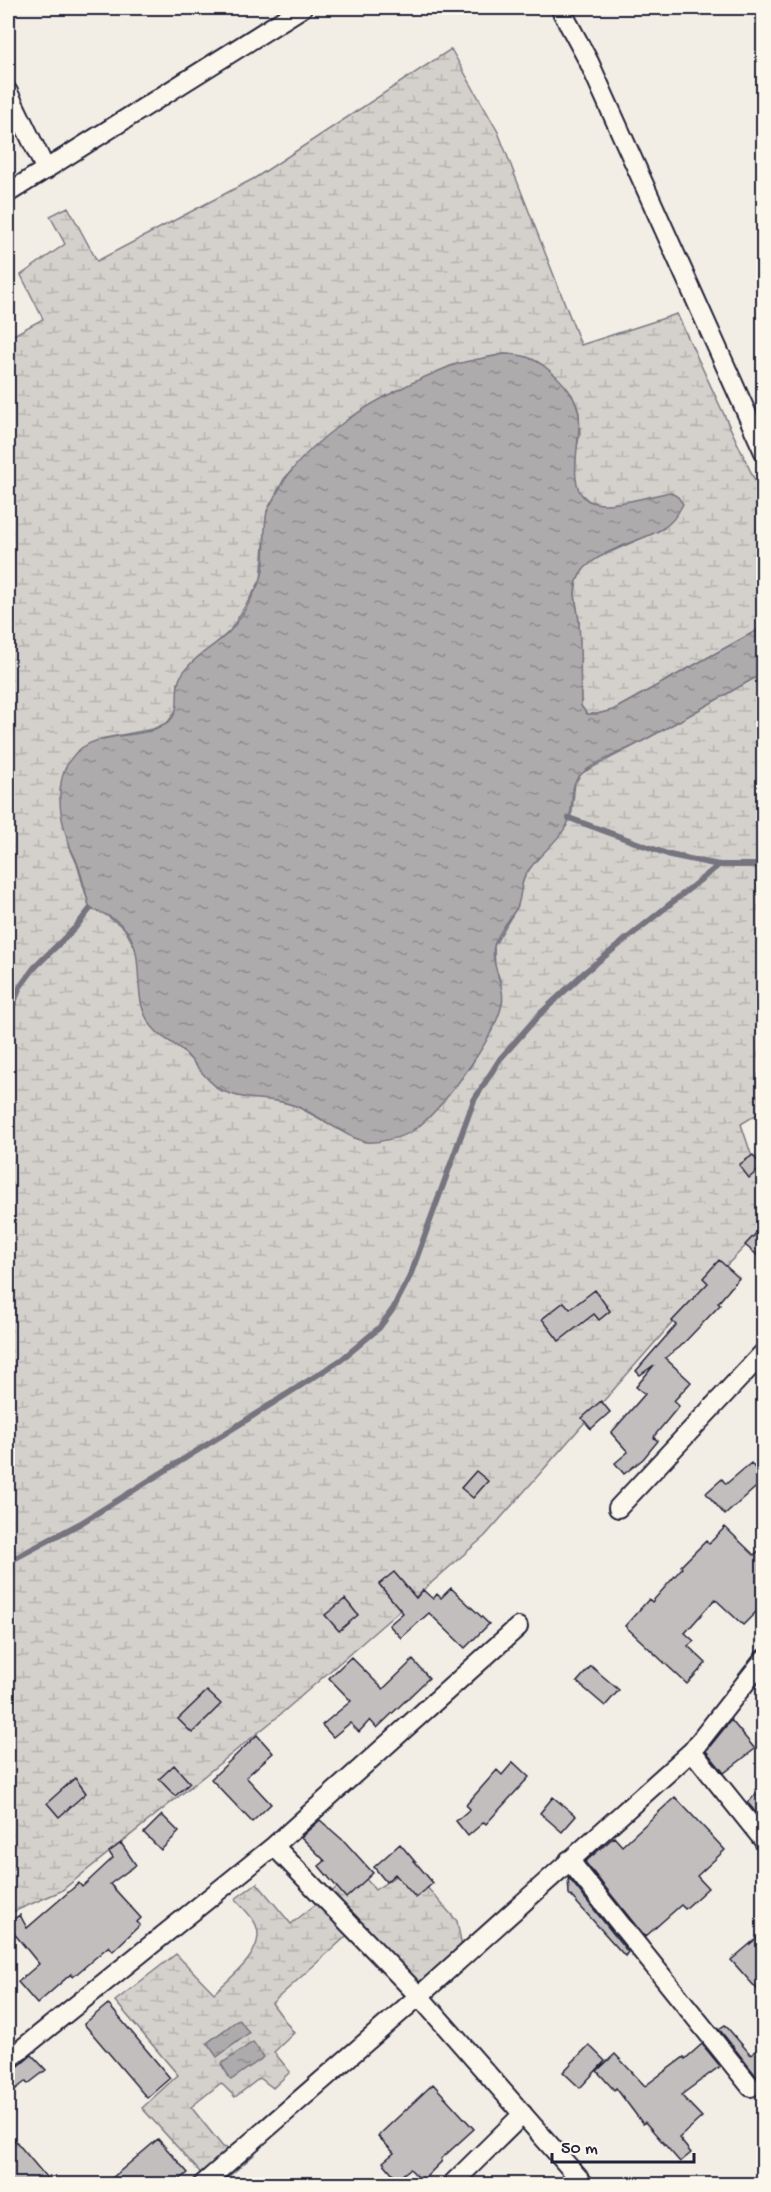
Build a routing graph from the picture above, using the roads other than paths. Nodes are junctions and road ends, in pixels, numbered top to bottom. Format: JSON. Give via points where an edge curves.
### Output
{"nodes":[{"id":1,"x":302,"y":8,"type":"edge"},
{"id":2,"x":560,"y":8,"type":"edge"},
{"id":3,"x":8,"y":92,"type":"edge"},
{"id":4,"x":46,"y":170,"type":"junction"},
{"id":5,"x":8,"y":193,"type":"edge"},
{"id":6,"x":764,"y":452,"type":"edge"},
{"id":7,"x":764,"y":1352,"type":"edge"},
{"id":8,"x":618,"y":1508,"type":"dead end"},
{"id":9,"x":518,"y":1627,"type":"dead end"},
{"id":10,"x":764,"y":1659,"type":"edge"},
{"id":11,"x":692,"y":1751,"type":"junction"},
{"id":12,"x":764,"y":1841,"type":"edge"},
{"id":13,"x":274,"y":1846,"type":"junction"},
{"id":14,"x":569,"y":1860,"type":"junction"},
{"id":15,"x":419,"y":1996,"type":"junction"},
{"id":16,"x":8,"y":2060,"type":"edge"},
{"id":17,"x":751,"y":2087,"type":"dead end"},
{"id":18,"x":523,"y":2114,"type":"junction"},
{"id":19,"x":203,"y":2184,"type":"edge"},
{"id":20,"x":452,"y":2184,"type":"edge"},
{"id":21,"x":584,"y":2184,"type":"edge"}],
"edges":[{"from":1,"to":4,"type":"street"},
{"from":2,"to":6,"type":"street","via":[[585,54]]},
{"from":3,"to":4,"type":"street"},
{"from":4,"to":5,"type":"street"},
{"from":7,"to":8,"type":"street"},
{"from":9,"to":13,"type":"street"},
{"from":10,"to":11,"type":"street"},
{"from":11,"to":12,"type":"street"},
{"from":11,"to":14,"type":"street"},
{"from":13,"to":15,"type":"street"},
{"from":13,"to":16,"type":"street"},
{"from":14,"to":15,"type":"street"},
{"from":14,"to":17,"type":"street"},
{"from":15,"to":18,"type":"street"},
{"from":15,"to":19,"type":"street"},
{"from":18,"to":20,"type":"street"},
{"from":18,"to":21,"type":"street"}]}
